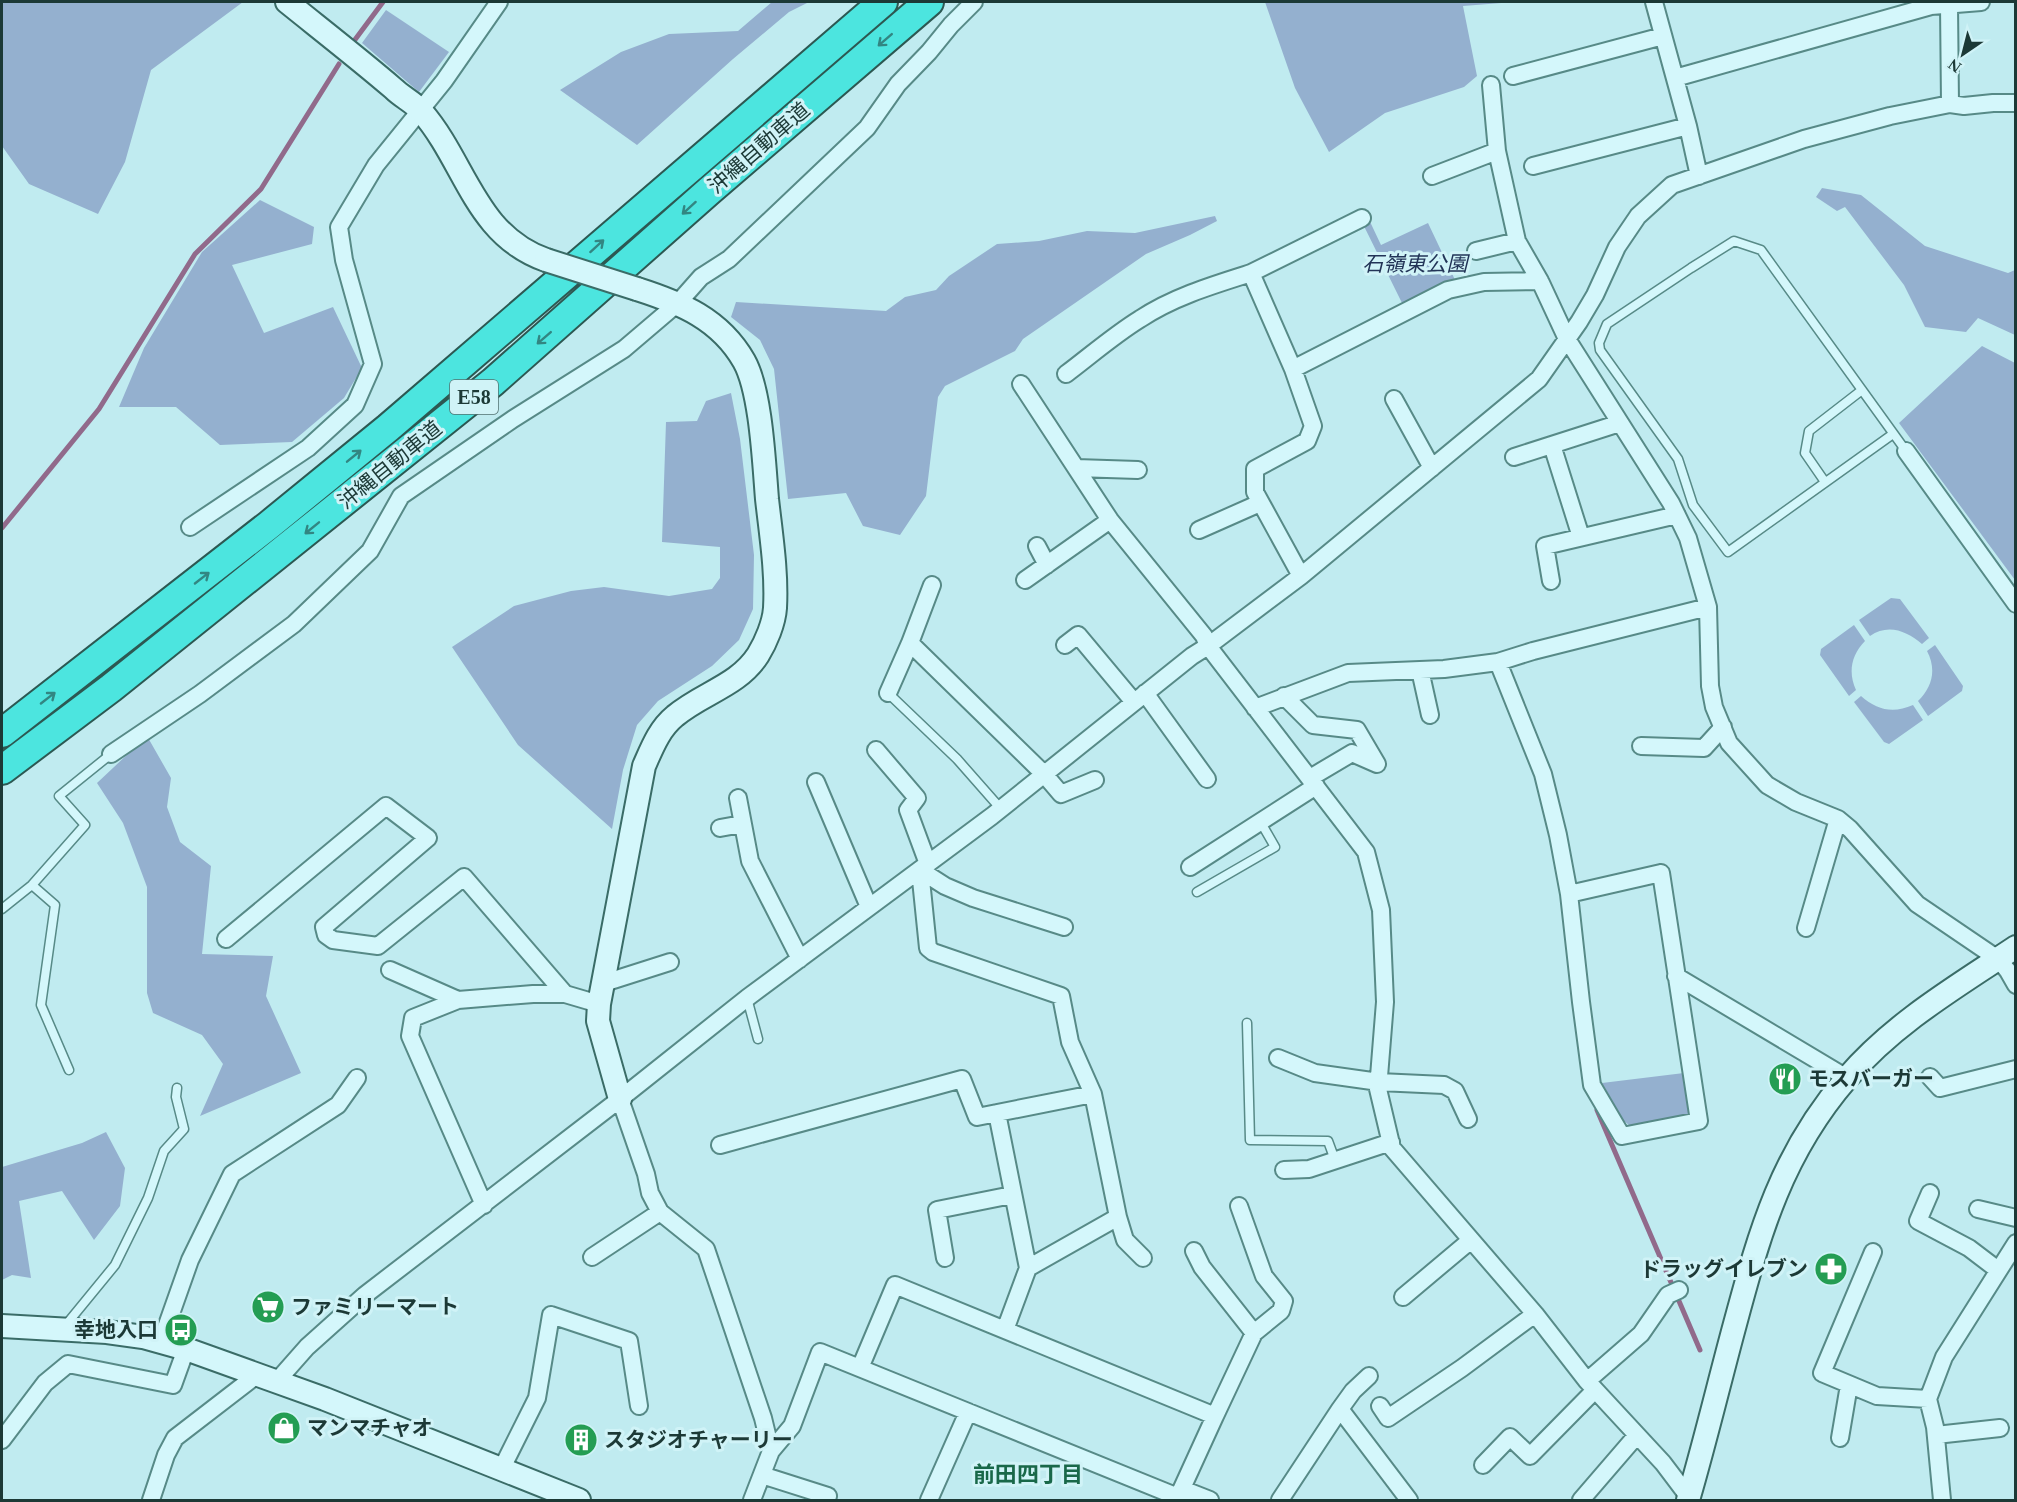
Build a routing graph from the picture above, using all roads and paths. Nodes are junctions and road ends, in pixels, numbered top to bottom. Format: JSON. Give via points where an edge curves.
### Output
{"nodes":[{"id":1,"x":287,"y":2,"type":"edge"},
{"id":2,"x":499,"y":2,"type":"edge"},
{"id":3,"x":883,"y":2,"type":"edge"},
{"id":4,"x":929,"y":2,"type":"edge"},
{"id":5,"x":974,"y":2,"type":"edge"},
{"id":6,"x":1654,"y":2,"type":"edge"},
{"id":7,"x":1981,"y":2,"type":"edge"},
{"id":8,"x":1949,"y":5,"type":"junction"},
{"id":9,"x":1663,"y":36,"type":"junction"},
{"id":10,"x":1513,"y":76,"type":"dead end"},
{"id":11,"x":1675,"y":78,"type":"junction"},
{"id":12,"x":1491,"y":85,"type":"dead end"},
{"id":13,"x":2016,"y":103,"type":"edge"},
{"id":14,"x":1950,"y":104,"type":"junction"},
{"id":15,"x":420,"y":110,"type":"junction"},
{"id":16,"x":1688,"y":126,"type":"junction"},
{"id":17,"x":1497,"y":151,"type":"junction"},
{"id":18,"x":1533,"y":166,"type":"dead end"},
{"id":19,"x":1432,"y":176,"type":"dead end"},
{"id":20,"x":1699,"y":176,"type":"junction"},
{"id":21,"x":1362,"y":218,"type":"dead end"},
{"id":22,"x":1517,"y":241,"type":"junction"},
{"id":23,"x":1476,"y":250,"type":"dead end"},
{"id":24,"x":1251,"y":273,"type":"junction"},
{"id":25,"x":1540,"y":281,"type":"junction"},
{"id":26,"x":678,"y":303,"type":"junction"},
{"id":27,"x":1567,"y":339,"type":"junction"},
{"id":28,"x":1293,"y":369,"type":"junction"},
{"id":29,"x":1066,"y":374,"type":"dead end"},
{"id":30,"x":1021,"y":384,"type":"dead end"},
{"id":31,"x":1862,"y":390,"type":"junction"},
{"id":32,"x":1394,"y":399,"type":"dead end"},
{"id":33,"x":1620,"y":423,"type":"junction"},
{"id":34,"x":1893,"y":434,"type":"junction"},
{"id":35,"x":1552,"y":445,"type":"junction"},
{"id":36,"x":1906,"y":451,"type":"joint"},
{"id":37,"x":1514,"y":457,"type":"dead end"},
{"id":38,"x":1076,"y":468,"type":"junction"},
{"id":39,"x":1432,"y":468,"type":"junction"},
{"id":40,"x":1138,"y":470,"type":"dead end"},
{"id":41,"x":1825,"y":482,"type":"junction"},
{"id":42,"x":1260,"y":503,"type":"junction"},
{"id":43,"x":1677,"y":515,"type":"junction"},
{"id":44,"x":1110,"y":520,"type":"junction"},
{"id":45,"x":190,"y":527,"type":"dead end"},
{"id":46,"x":1199,"y":530,"type":"dead end"},
{"id":47,"x":1581,"y":537,"type":"junction"},
{"id":48,"x":1037,"y":546,"type":"dead end"},
{"id":49,"x":1047,"y":565,"type":"junction"},
{"id":50,"x":1300,"y":576,"type":"junction"},
{"id":51,"x":1025,"y":580,"type":"dead end"},
{"id":52,"x":1551,"y":581,"type":"dead end"},
{"id":53,"x":932,"y":585,"type":"dead end"},
{"id":54,"x":2016,"y":604,"type":"edge"},
{"id":55,"x":1708,"y":607,"type":"junction"},
{"id":56,"x":1077,"y":635,"type":"dead end"},
{"id":57,"x":910,"y":643,"type":"junction"},
{"id":58,"x":1208,"y":646,"type":"junction"},
{"id":59,"x":1498,"y":662,"type":"junction"},
{"id":60,"x":1420,"y":670,"type":"junction"},
{"id":61,"x":888,"y":693,"type":"joint"},
{"id":62,"x":1284,"y":696,"type":"junction"},
{"id":63,"x":1139,"y":697,"type":"junction"},
{"id":64,"x":1254,"y":708,"type":"junction"},
{"id":65,"x":1430,"y":715,"type":"dead end"},
{"id":66,"x":1723,"y":727,"type":"junction"},
{"id":67,"x":2,"y":733,"type":"edge"},
{"id":68,"x":1641,"y":746,"type":"dead end"},
{"id":69,"x":876,"y":750,"type":"dead end"},
{"id":70,"x":111,"y":754,"type":"joint"},
{"id":71,"x":2,"y":770,"type":"edge"},
{"id":72,"x":1044,"y":774,"type":"junction"},
{"id":73,"x":1207,"y":779,"type":"dead end"},
{"id":74,"x":1095,"y":780,"type":"dead end"},
{"id":75,"x":816,"y":782,"type":"dead end"},
{"id":76,"x":1313,"y":782,"type":"junction"},
{"id":77,"x":738,"y":798,"type":"dead end"},
{"id":78,"x":1001,"y":809,"type":"junction"},
{"id":79,"x":1838,"y":819,"type":"junction"},
{"id":80,"x":1260,"y":821,"type":"junction"},
{"id":81,"x":742,"y":824,"type":"junction"},
{"id":82,"x":720,"y":828,"type":"dead end"},
{"id":83,"x":924,"y":867,"type":"junction"},
{"id":84,"x":1190,"y":867,"type":"dead end"},
{"id":85,"x":32,"y":885,"type":"junction"},
{"id":86,"x":1197,"y":892,"type":"dead end"},
{"id":87,"x":1569,"y":894,"type":"junction"},
{"id":88,"x":869,"y":908,"type":"junction"},
{"id":89,"x":2,"y":909,"type":"edge"},
{"id":90,"x":1064,"y":927,"type":"dead end"},
{"id":91,"x":1806,"y":928,"type":"dead end"},
{"id":92,"x":226,"y":939,"type":"dead end"},
{"id":93,"x":2007,"y":953,"type":"edge"},
{"id":94,"x":800,"y":959,"type":"junction"},
{"id":95,"x":670,"y":962,"type":"dead end"},
{"id":96,"x":390,"y":970,"type":"dead end"},
{"id":97,"x":1676,"y":976,"type":"junction"},
{"id":98,"x":2016,"y":985,"type":"edge"},
{"id":99,"x":565,"y":994,"type":"junction"},
{"id":100,"x":600,"y":994,"type":"junction"},
{"id":101,"x":747,"y":998,"type":"junction"},
{"id":102,"x":458,"y":1000,"type":"junction"},
{"id":103,"x":1247,"y":1023,"type":"dead end"},
{"id":104,"x":758,"y":1039,"type":"dead end"},
{"id":105,"x":1278,"y":1058,"type":"dead end"},
{"id":106,"x":2016,"y":1069,"type":"edge"},
{"id":107,"x":69,"y":1070,"type":"dead end"},
{"id":108,"x":1930,"y":1077,"type":"dead end"},
{"id":109,"x":357,"y":1078,"type":"dead end"},
{"id":110,"x":1847,"y":1078,"type":"junction"},
{"id":111,"x":1379,"y":1082,"type":"junction"},
{"id":112,"x":177,"y":1088,"type":"dead end"},
{"id":113,"x":1093,"y":1094,"type":"junction"},
{"id":114,"x":620,"y":1099,"type":"junction"},
{"id":115,"x":997,"y":1113,"type":"junction"},
{"id":116,"x":1468,"y":1119,"type":"dead end"},
{"id":117,"x":1391,"y":1142,"type":"junction"},
{"id":118,"x":720,"y":1145,"type":"dead end"},
{"id":119,"x":1335,"y":1160,"type":"junction"},
{"id":120,"x":1284,"y":1170,"type":"dead end"},
{"id":121,"x":1930,"y":1193,"type":"dead end"},
{"id":122,"x":1012,"y":1195,"type":"junction"},
{"id":123,"x":484,"y":1205,"type":"junction"},
{"id":124,"x":1239,"y":1206,"type":"dead end"},
{"id":125,"x":1978,"y":1209,"type":"dead end"},
{"id":126,"x":660,"y":1212,"type":"junction"},
{"id":127,"x":1118,"y":1217,"type":"junction"},
{"id":128,"x":2016,"y":1218,"type":"edge"},
{"id":129,"x":1471,"y":1240,"type":"junction"},
{"id":130,"x":2016,"y":1243,"type":"edge"},
{"id":131,"x":1194,"y":1251,"type":"dead end"},
{"id":132,"x":1873,"y":1252,"type":"dead end"},
{"id":133,"x":592,"y":1257,"type":"dead end"},
{"id":134,"x":945,"y":1258,"type":"dead end"},
{"id":135,"x":1143,"y":1258,"type":"dead end"},
{"id":136,"x":1028,"y":1268,"type":"junction"},
{"id":137,"x":1998,"y":1270,"type":"junction"},
{"id":138,"x":1674,"y":1292,"type":"dead end"},
{"id":139,"x":1403,"y":1297,"type":"dead end"},
{"id":140,"x":1535,"y":1314,"type":"junction"},
{"id":141,"x":2,"y":1326,"type":"edge"},
{"id":142,"x":63,"y":1328,"type":"junction"},
{"id":143,"x":1005,"y":1330,"type":"junction"},
{"id":144,"x":1254,"y":1333,"type":"junction"},
{"id":145,"x":161,"y":1342,"type":"junction"},
{"id":146,"x":186,"y":1349,"type":"junction"},
{"id":147,"x":860,"y":1368,"type":"junction"},
{"id":148,"x":1369,"y":1376,"type":"dead end"},
{"id":149,"x":268,"y":1378,"type":"junction"},
{"id":150,"x":1849,"y":1385,"type":"junction"},
{"id":151,"x":1591,"y":1386,"type":"junction"},
{"id":152,"x":1928,"y":1399,"type":"junction"},
{"id":153,"x":639,"y":1406,"type":"dead end"},
{"id":154,"x":1380,"y":1406,"type":"dead end"},
{"id":155,"x":1340,"y":1409,"type":"junction"},
{"id":156,"x":968,"y":1412,"type":"junction"},
{"id":157,"x":1215,"y":1416,"type":"junction"},
{"id":158,"x":2000,"y":1428,"type":"dead end"},
{"id":159,"x":1637,"y":1435,"type":"junction"},
{"id":160,"x":1936,"y":1436,"type":"junction"},
{"id":161,"x":1840,"y":1438,"type":"dead end"},
{"id":162,"x":2,"y":1440,"type":"edge"},
{"id":163,"x":771,"y":1451,"type":"junction"},
{"id":164,"x":1483,"y":1465,"type":"dead end"},
{"id":165,"x":501,"y":1470,"type":"junction"},
{"id":166,"x":762,"y":1475,"type":"junction"},
{"id":167,"x":1182,"y":1489,"type":"junction"},
{"id":168,"x":548,"y":1495,"type":"edge"},
{"id":169,"x":1159,"y":1495,"type":"edge"},
{"id":170,"x":828,"y":1496,"type":"dead end"},
{"id":171,"x":152,"y":1500,"type":"edge"},
{"id":172,"x":579,"y":1500,"type":"edge"},
{"id":173,"x":752,"y":1500,"type":"edge"},
{"id":174,"x":929,"y":1500,"type":"edge"},
{"id":175,"x":1210,"y":1500,"type":"edge"},
{"id":176,"x":1280,"y":1500,"type":"edge"},
{"id":177,"x":1409,"y":1500,"type":"edge"},
{"id":178,"x":1581,"y":1500,"type":"edge"},
{"id":179,"x":1689,"y":1500,"type":"edge"},
{"id":180,"x":1942,"y":1500,"type":"edge"}],
"edges":[{"from":1,"to":15,"type":"street"},
{"from":2,"to":15,"type":"street"},
{"from":67,"to":3,"type":"highway","name":"沖縄自動車道","number":"E58","one_way":true,"via":[[388,429]]},
{"from":4,"to":71,"type":"highway","name":"沖縄自動車道","number":"E58","one_way":true,"via":[[493,382],[111,688]]},
{"from":5,"to":26,"type":"street","via":[[897,84],[867,128],[729,259],[701,277]]},
{"from":6,"to":9,"type":"street"},
{"from":7,"to":8,"type":"street"},
{"from":8,"to":11,"type":"street","via":[[1931,6]]},
{"from":8,"to":14,"type":"street"},
{"from":9,"to":10,"type":"street"},
{"from":9,"to":11,"type":"street"},
{"from":11,"to":16,"type":"street"},
{"from":12,"to":17,"type":"street"},
{"from":13,"to":14,"type":"street"},
{"from":14,"to":20,"type":"street","via":[[1804,140]]},
{"from":15,"to":26,"type":"street","bridge":true,"via":[[493,225],[518,246],[546,260]]},
{"from":15,"to":45,"type":"street","via":[[376,165],[339,227],[344,260],[373,364],[355,405],[308,448]]},
{"from":16,"to":18,"type":"street"},
{"from":16,"to":20,"type":"street"},
{"from":17,"to":19,"type":"street"},
{"from":17,"to":22,"type":"street"},
{"from":20,"to":27,"type":"street","via":[[1672,185],[1638,216]]},
{"from":21,"to":24,"type":"street"},
{"from":22,"to":23,"type":"street"},
{"from":22,"to":25,"type":"street"},
{"from":24,"to":28,"type":"street"},
{"from":24,"to":29,"type":"street","via":[[1171,301],[1140,318]]},
{"from":25,"to":27,"type":"street"},
{"from":25,"to":28,"type":"street","via":[[1484,282],[1448,290]]},
{"from":26,"to":70,"type":"street","via":[[624,349],[401,496],[370,551],[294,624]]},
{"from":26,"to":100,"type":"street","via":[[709,321],[729,341],[744,362],[754,390],[772,542],[775,609],[767,637],[750,666],[736,679],[674,716],[655,741],[644,766]]},
{"from":27,"to":33,"type":"street"},
{"from":27,"to":39,"type":"street","via":[[1539,379]]},
{"from":28,"to":42,"type":"street","via":[[1313,426],[1307,441],[1255,469],[1255,492]]},
{"from":30,"to":38,"type":"street"},
{"from":31,"to":34,"type":"lane"},
{"from":31,"to":41,"type":"lane","via":[[1809,431],[1805,453]]},
{"from":31,"to":41,"type":"lane","via":[[1761,250],[1734,241],[1607,324],[1599,343],[1600,350],[1678,459],[1694,505],[1728,552]]},
{"from":32,"to":39,"type":"street"},
{"from":33,"to":35,"type":"street"},
{"from":33,"to":43,"type":"street"},
{"from":34,"to":36,"type":"lane"},
{"from":34,"to":41,"type":"lane"},
{"from":35,"to":37,"type":"street"},
{"from":35,"to":47,"type":"street"},
{"from":36,"to":54,"type":"street"},
{"from":38,"to":40,"type":"street"},
{"from":38,"to":44,"type":"street"},
{"from":39,"to":50,"type":"street"},
{"from":42,"to":46,"type":"street"},
{"from":42,"to":50,"type":"street"},
{"from":43,"to":47,"type":"street"},
{"from":43,"to":55,"type":"street","via":[[1688,538]]},
{"from":44,"to":49,"type":"street"},
{"from":44,"to":58,"type":"street"},
{"from":47,"to":52,"type":"street","via":[[1545,546]]},
{"from":48,"to":49,"type":"street"},
{"from":49,"to":51,"type":"street"},
{"from":50,"to":58,"type":"street"},
{"from":53,"to":57,"type":"street"},
{"from":55,"to":59,"type":"street"},
{"from":55,"to":66,"type":"street","via":[[1710,686]]},
{"from":56,"to":63,"type":"street"},
{"from":57,"to":61,"type":"street"},
{"from":57,"to":72,"type":"street"},
{"from":58,"to":63,"type":"street"},
{"from":58,"to":64,"type":"street"},
{"from":59,"to":60,"type":"street"},
{"from":59,"to":87,"type":"street","via":[[1543,774]]},
{"from":60,"to":62,"type":"street","via":[[1348,672]]},
{"from":60,"to":65,"type":"street"},
{"from":61,"to":78,"type":"lane","via":[[957,759]]},
{"from":62,"to":64,"type":"street"},
{"from":62,"to":76,"type":"street","via":[[1313,725],[1357,730],[1377,764],[1352,753]]},
{"from":63,"to":72,"type":"street"},
{"from":63,"to":73,"type":"street"},
{"from":64,"to":76,"type":"street"},
{"from":66,"to":68,"type":"street","via":[[1704,748]]},
{"from":66,"to":79,"type":"street","via":[[1729,743],[1767,786]]},
{"from":69,"to":83,"type":"street","via":[[917,798],[908,810]]},
{"from":70,"to":85,"type":"lane","via":[[59,796],[85,825]]},
{"from":72,"to":74,"type":"street","via":[[1061,794]]},
{"from":72,"to":78,"type":"street"},
{"from":75,"to":88,"type":"street"},
{"from":76,"to":80,"type":"street"},
{"from":76,"to":111,"type":"street","via":[[1366,852],[1381,910],[1385,1002]]},
{"from":77,"to":81,"type":"street"},
{"from":78,"to":83,"type":"street"},
{"from":79,"to":91,"type":"street"},
{"from":79,"to":93,"type":"street","via":[[1917,904]]},
{"from":80,"to":84,"type":"street"},
{"from":80,"to":86,"type":"lane","via":[[1275,847]]},
{"from":81,"to":82,"type":"street"},
{"from":81,"to":94,"type":"street","via":[[750,861]]},
{"from":83,"to":88,"type":"street"},
{"from":83,"to":90,"type":"street","via":[[945,886]]},
{"from":83,"to":113,"type":"street","via":[[928,948],[1061,996],[1070,1042]]},
{"from":85,"to":89,"type":"lane"},
{"from":85,"to":107,"type":"lane","via":[[55,904],[41,1005]]},
{"from":87,"to":97,"type":"street","via":[[1661,873]]},
{"from":87,"to":97,"type":"street","via":[[1592,1085],[1622,1136],[1699,1121]]},
{"from":88,"to":94,"type":"street"},
{"from":92,"to":99,"type":"street","via":[[386,806],[428,838],[324,927],[326,935],[333,940],[378,946],[464,877]]},
{"from":93,"to":98,"type":"street","via":[[2008,971]]},
{"from":93,"to":110,"type":"street","via":[[1953,987],[1901,1027]]},
{"from":94,"to":101,"type":"street"},
{"from":95,"to":100,"type":"street"},
{"from":96,"to":102,"type":"street"},
{"from":97,"to":110,"type":"street"},
{"from":99,"to":100,"type":"street"},
{"from":99,"to":102,"type":"street"},
{"from":100,"to":114,"type":"street","via":[[598,1021]]},
{"from":101,"to":104,"type":"lane"},
{"from":101,"to":114,"type":"street"},
{"from":102,"to":123,"type":"street","via":[[413,1018],[410,1036]]},
{"from":103,"to":119,"type":"lane","via":[[1250,1140],[1328,1140]]},
{"from":105,"to":111,"type":"street","via":[[1316,1073]]},
{"from":106,"to":108,"type":"street","via":[[1940,1088]]},
{"from":109,"to":145,"type":"street","via":[[338,1106],[232,1174],[190,1260]]},
{"from":110,"to":179,"type":"street","via":[[1807,1134],[1764,1222]]},
{"from":111,"to":116,"type":"street","via":[[1444,1085],[1455,1091]]},
{"from":111,"to":117,"type":"street"},
{"from":112,"to":142,"type":"lane","via":[[184,1130],[164,1151],[148,1198],[115,1265]]},
{"from":113,"to":115,"type":"street"},
{"from":113,"to":127,"type":"street"},
{"from":114,"to":123,"type":"street"},
{"from":114,"to":126,"type":"street","via":[[650,1193]]},
{"from":115,"to":118,"type":"street","via":[[977,1117],[962,1078]]},
{"from":115,"to":122,"type":"street"},
{"from":117,"to":119,"type":"street"},
{"from":117,"to":129,"type":"street","via":[[1392,1149]]},
{"from":119,"to":120,"type":"street","via":[[1309,1169]]},
{"from":121,"to":137,"type":"street","via":[[1918,1221],[1969,1248]]},
{"from":122,"to":134,"type":"street","via":[[937,1210]]},
{"from":122,"to":136,"type":"street"},
{"from":123,"to":149,"type":"street","via":[[365,1295]]},
{"from":124,"to":144,"type":"street","via":[[1264,1276],[1284,1301],[1281,1311]]},
{"from":125,"to":128,"type":"street"},
{"from":126,"to":133,"type":"street"},
{"from":126,"to":163,"type":"street","via":[[706,1249]]},
{"from":127,"to":135,"type":"street","via":[[1125,1240]]},
{"from":127,"to":136,"type":"street"},
{"from":129,"to":139,"type":"street"},
{"from":129,"to":140,"type":"street"},
{"from":130,"to":137,"type":"street"},
{"from":131,"to":144,"type":"street"},
{"from":132,"to":150,"type":"street","via":[[1822,1373]]},
{"from":136,"to":143,"type":"street"},
{"from":137,"to":152,"type":"street","via":[[1944,1357]]},
{"from":138,"to":151,"type":"street","via":[[1641,1334]]},
{"from":140,"to":151,"type":"street"},
{"from":140,"to":154,"type":"street","via":[[1388,1418]]},
{"from":141,"to":142,"type":"street"},
{"from":142,"to":145,"type":"street"},
{"from":143,"to":147,"type":"street","via":[[895,1285]]},
{"from":143,"to":157,"type":"street"},
{"from":144,"to":157,"type":"street"},
{"from":145,"to":146,"type":"street"},
{"from":146,"to":149,"type":"street"},
{"from":146,"to":162,"type":"street","via":[[173,1385],[68,1364],[45,1383]]},
{"from":147,"to":156,"type":"street"},
{"from":147,"to":163,"type":"street","via":[[820,1352],[792,1426]]},
{"from":148,"to":155,"type":"street"},
{"from":149,"to":165,"type":"street"},
{"from":149,"to":171,"type":"street","via":[[175,1438]]},
{"from":150,"to":152,"type":"street","via":[[1877,1396]]},
{"from":150,"to":161,"type":"street"},
{"from":151,"to":159,"type":"street"},
{"from":151,"to":164,"type":"street","via":[[1530,1456],[1510,1437]]},
{"from":152,"to":160,"type":"street"},
{"from":153,"to":165,"type":"street","via":[[629,1341],[551,1315],[537,1398]]},
{"from":155,"to":176,"type":"street"},
{"from":155,"to":177,"type":"street"},
{"from":156,"to":169,"type":"street"},
{"from":156,"to":174,"type":"street"},
{"from":157,"to":167,"type":"street"},
{"from":158,"to":160,"type":"street"},
{"from":159,"to":178,"type":"street"},
{"from":159,"to":179,"type":"street"},
{"from":160,"to":180,"type":"street"},
{"from":163,"to":166,"type":"street"},
{"from":165,"to":168,"type":"street"},
{"from":166,"to":170,"type":"street"},
{"from":166,"to":173,"type":"street"},
{"from":167,"to":169,"type":"street","via":[[1178,1497]]},
{"from":167,"to":175,"type":"street"},
{"from":168,"to":172,"type":"street"}]}
